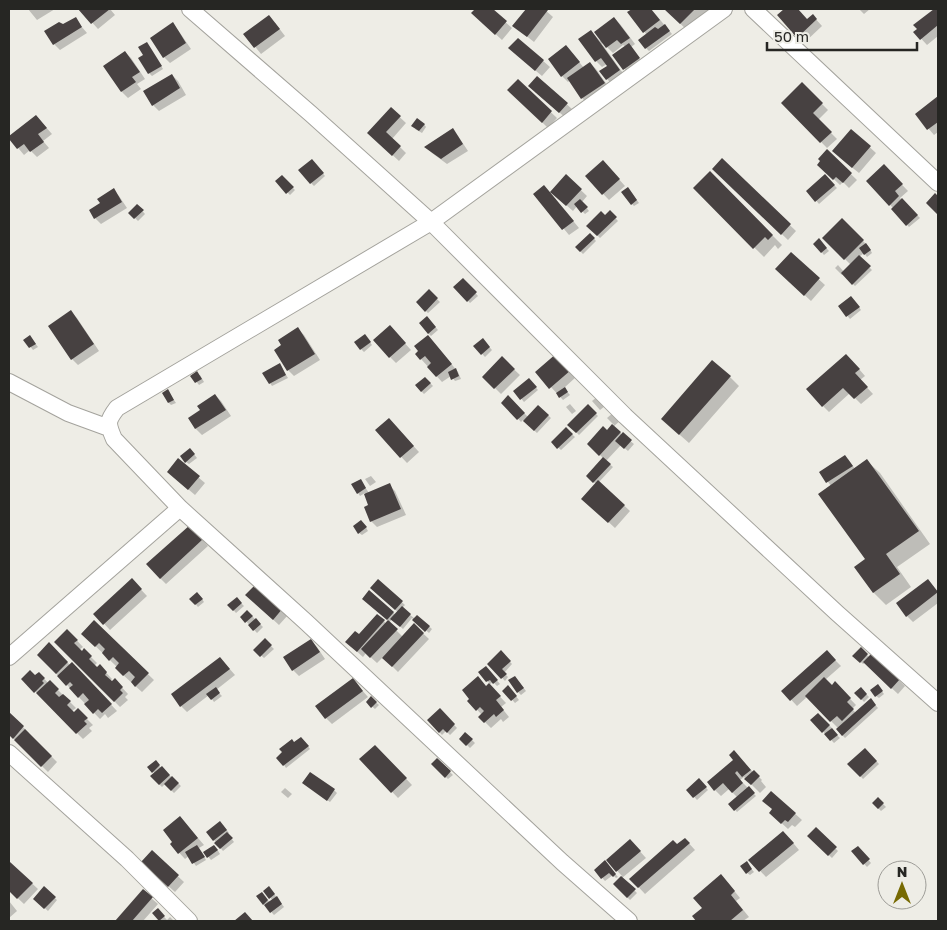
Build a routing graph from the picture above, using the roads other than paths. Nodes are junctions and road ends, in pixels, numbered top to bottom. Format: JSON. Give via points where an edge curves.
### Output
{"nodes":[{"id":1,"x":190,"y":9,"type":"edge"},
{"id":2,"x":724,"y":9,"type":"edge"},
{"id":3,"x":754,"y":9,"type":"edge"},
{"id":4,"x":938,"y":183,"type":"edge"},
{"id":5,"x":430,"y":222,"type":"junction"},
{"id":6,"x":9,"y":382,"type":"edge"},
{"id":7,"x":109,"y":428,"type":"junction"},
{"id":8,"x":180,"y":508,"type":"junction"},
{"id":9,"x":9,"y":657,"type":"edge"},
{"id":10,"x":938,"y":703,"type":"edge"},
{"id":11,"x":9,"y":753,"type":"edge"},
{"id":12,"x":189,"y":921,"type":"edge"},
{"id":13,"x":629,"y":921,"type":"edge"}],
"edges":[{"from":1,"to":5,"type":"street"},
{"from":2,"to":5,"type":"street"},
{"from":3,"to":4,"type":"street"},
{"from":5,"to":7,"type":"street","via":[[117,408],[109,418]]},
{"from":5,"to":10,"type":"street","via":[[625,416]]},
{"from":6,"to":7,"type":"street","via":[[68,413]]},
{"from":7,"to":8,"type":"street","via":[[114,439]]},
{"from":8,"to":9,"type":"street"},
{"from":8,"to":13,"type":"street"},
{"from":11,"to":12,"type":"street","via":[[127,859]]}]}
